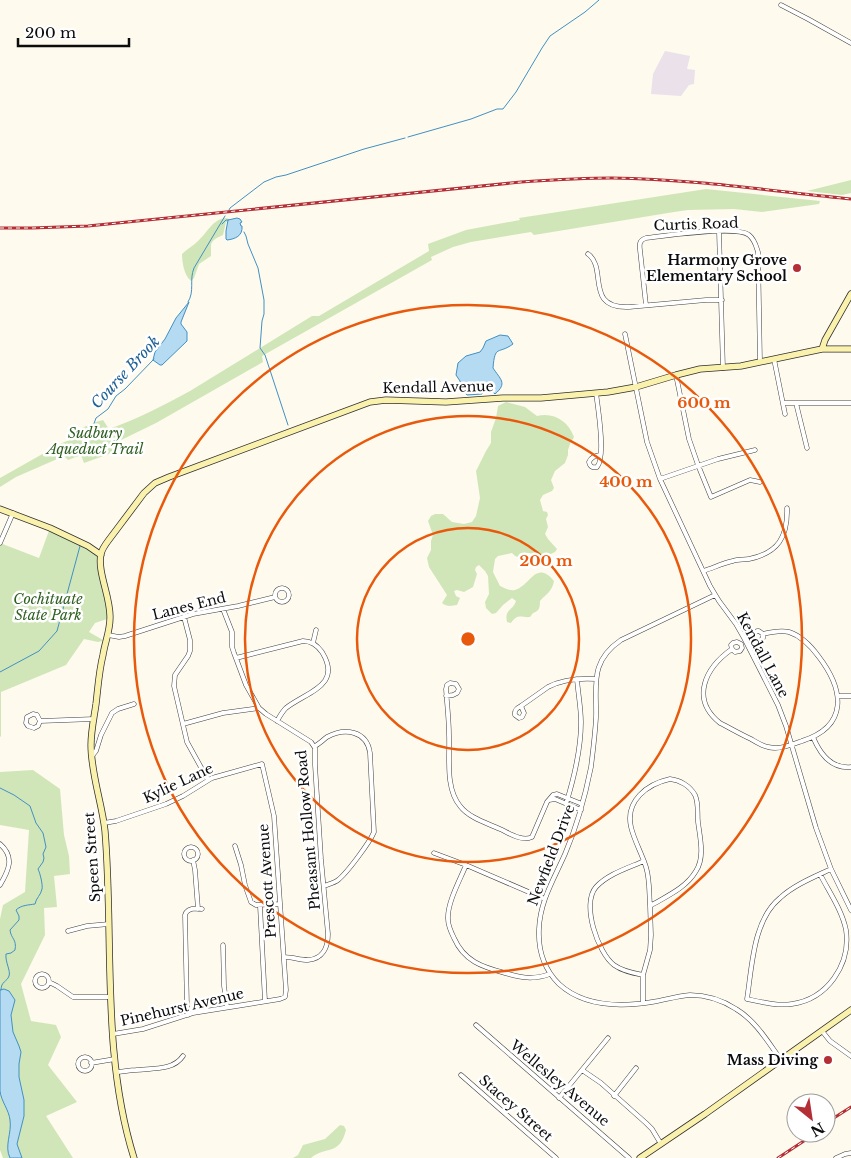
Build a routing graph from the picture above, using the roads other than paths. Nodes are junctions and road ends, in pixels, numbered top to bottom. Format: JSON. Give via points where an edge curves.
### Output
{"nodes":[{"id":1,"x":781,"y":5,"type":"dead end"},
{"id":2,"x":851,"y":43,"type":"edge"},
{"id":3,"x":719,"y":231,"type":"junction"},
{"id":4,"x":588,"y":254,"type":"dead end"},
{"id":5,"x":720,"y":260,"type":"junction"},
{"id":6,"x":682,"y":264,"type":"dead end"},
{"id":7,"x":851,"y":294,"type":"edge"},
{"id":8,"x":722,"y":300,"type":"junction"},
{"id":9,"x":646,"y":305,"type":"junction"},
{"id":10,"x":625,"y":334,"type":"dead end"},
{"id":11,"x":851,"y":349,"type":"edge"},
{"id":12,"x":822,"y":350,"type":"junction"},
{"id":13,"x":774,"y":359,"type":"junction"},
{"id":14,"x":760,"y":362,"type":"junction"},
{"id":15,"x":724,"y":368,"type":"junction"},
{"id":16,"x":676,"y":374,"type":"junction"},
{"id":17,"x":636,"y":387,"type":"junction"},
{"id":18,"x":596,"y":393,"type":"junction"},
{"id":19,"x":783,"y":403,"type":"junction"},
{"id":20,"x":796,"y":403,"type":"junction"},
{"id":21,"x":851,"y":403,"type":"edge"},
{"id":22,"x":785,"y":414,"type":"dead end"},
{"id":23,"x":807,"y":448,"type":"dead end"},
{"id":24,"x":755,"y":450,"type":"dead end"},
{"id":25,"x":600,"y":455,"type":"dead end"},
{"id":26,"x":698,"y":465,"type":"junction"},
{"id":27,"x":660,"y":479,"type":"junction"},
{"id":28,"x":760,"y":482,"type":"dead end"},
{"id":29,"x":0,"y":508,"type":"edge"},
{"id":30,"x":787,"y":508,"type":"dead end"},
{"id":31,"x":13,"y":513,"type":"junction"},
{"id":32,"x":0,"y":543,"type":"edge"},
{"id":33,"x":88,"y":546,"type":"junction"},
{"id":34,"x":104,"y":547,"type":"junction"},
{"id":35,"x":101,"y":555,"type":"junction"},
{"id":36,"x":703,"y":571,"type":"junction"},
{"id":37,"x":715,"y":595,"type":"junction"},
{"id":38,"x":276,"y":597,"type":"dead end"},
{"id":39,"x":223,"y":609,"type":"junction"},
{"id":40,"x":184,"y":617,"type":"junction"},
{"id":41,"x":316,"y":630,"type":"dead end"},
{"id":42,"x":763,"y":634,"type":"dead end"},
{"id":43,"x":108,"y":635,"type":"junction"},
{"id":44,"x":313,"y":643,"type":"junction"},
{"id":45,"x":732,"y":649,"type":"dead end"},
{"id":46,"x":236,"y":658,"type":"junction"},
{"id":47,"x":577,"y":679,"type":"junction"},
{"id":48,"x":596,"y":679,"type":"junction"},
{"id":49,"x":446,"y":696,"type":"dead end"},
{"id":50,"x":838,"y":696,"type":"junction"},
{"id":51,"x":851,"y":696,"type":"edge"},
{"id":52,"x":134,"y":704,"type":"dead end"},
{"id":53,"x":521,"y":706,"type":"dead end"},
{"id":54,"x":259,"y":708,"type":"junction"},
{"id":55,"x":94,"y":719,"type":"junction"},
{"id":56,"x":40,"y":721,"type":"dead end"},
{"id":57,"x":277,"y":721,"type":"junction"},
{"id":58,"x":183,"y":724,"type":"junction"},
{"id":59,"x":813,"y":737,"type":"junction"},
{"id":60,"x":792,"y":744,"type":"junction"},
{"id":61,"x":314,"y":746,"type":"junction"},
{"id":62,"x":92,"y":756,"type":"junction"},
{"id":63,"x":262,"y":764,"type":"joint"},
{"id":64,"x":851,"y":767,"type":"edge"},
{"id":65,"x":208,"y":780,"type":"junction"},
{"id":66,"x":568,"y":799,"type":"junction"},
{"id":67,"x":549,"y":800,"type":"junction"},
{"id":68,"x":566,"y":804,"type":"junction"},
{"id":69,"x":582,"y":804,"type":"junction"},
{"id":70,"x":581,"y":810,"type":"junction"},
{"id":71,"x":104,"y":823,"type":"junction"},
{"id":72,"x":0,"y":844,"type":"edge"},
{"id":73,"x":235,"y":846,"type":"dead end"},
{"id":74,"x":434,"y":853,"type":"dead end"},
{"id":75,"x":193,"y":860,"type":"dead end"},
{"id":76,"x":644,"y":861,"type":"junction"},
{"id":77,"x":466,"y":865,"type":"junction"},
{"id":78,"x":831,"y":869,"type":"junction"},
{"id":79,"x":820,"y":874,"type":"junction"},
{"id":80,"x":0,"y":885,"type":"edge"},
{"id":81,"x":324,"y":886,"type":"junction"},
{"id":82,"x":544,"y":899,"type":"junction"},
{"id":83,"x":280,"y":904,"type":"junction"},
{"id":84,"x":258,"y":905,"type":"junction"},
{"id":85,"x":650,"y":906,"type":"junction"},
{"id":86,"x":851,"y":910,"type":"edge"},
{"id":87,"x":109,"y":924,"type":"junction"},
{"id":88,"x":68,"y":931,"type":"dead end"},
{"id":89,"x":223,"y":945,"type":"dead end"},
{"id":90,"x":284,"y":958,"type":"junction"},
{"id":91,"x":550,"y":974,"type":"junction"},
{"id":92,"x":643,"y":975,"type":"junction"},
{"id":93,"x":49,"y":982,"type":"dead end"},
{"id":94,"x":111,"y":996,"type":"junction"},
{"id":95,"x":285,"y":997,"type":"joint"},
{"id":96,"x":265,"y":1001,"type":"junction"},
{"id":97,"x":643,"y":1003,"type":"junction"},
{"id":98,"x":227,"y":1007,"type":"junction"},
{"id":99,"x":851,"y":1010,"type":"edge"},
{"id":100,"x":188,"y":1015,"type":"junction"},
{"id":101,"x":476,"y":1025,"type":"dead end"},
{"id":102,"x":822,"y":1031,"type":"junction"},
{"id":103,"x":113,"y":1034,"type":"junction"},
{"id":104,"x":608,"y":1038,"type":"dead end"},
{"id":105,"x":183,"y":1056,"type":"dead end"},
{"id":106,"x":851,"y":1056,"type":"edge"},
{"id":107,"x":115,"y":1059,"type":"junction"},
{"id":108,"x":781,"y":1060,"type":"junction"},
{"id":109,"x":92,"y":1063,"type":"dead end"},
{"id":110,"x":636,"y":1068,"type":"dead end"},
{"id":111,"x":582,"y":1070,"type":"junction"},
{"id":112,"x":116,"y":1072,"type":"junction"},
{"id":113,"x":461,"y":1075,"type":"dead end"},
{"id":114,"x":614,"y":1096,"type":"junction"},
{"id":115,"x":559,"y":1098,"type":"junction"},
{"id":116,"x":661,"y":1144,"type":"junction"},
{"id":117,"x":851,"y":1153,"type":"edge"},
{"id":118,"x":134,"y":1158,"type":"edge"},
{"id":119,"x":556,"y":1158,"type":"edge"},
{"id":120,"x":629,"y":1158,"type":"edge"},
{"id":121,"x":640,"y":1158,"type":"edge"},
{"id":122,"x":836,"y":1158,"type":"edge"}],
"edges":[{"from":1,"to":2,"type":"street"},
{"from":3,"to":5,"type":"street"},
{"from":3,"to":9,"type":"street","name":"Curtis Road","via":[[646,238],[640,242]]},
{"from":3,"to":14,"type":"street","name":"Curtis Road","via":[[744,232],[756,244]]},
{"from":4,"to":9,"type":"street","via":[[595,264],[598,286],[611,304],[623,307]]},
{"from":5,"to":6,"type":"street"},
{"from":5,"to":8,"type":"street"},
{"from":7,"to":12,"type":"main road"},
{"from":8,"to":9,"type":"street"},
{"from":8,"to":15,"type":"street"},
{"from":10,"to":17,"type":"street","name":"Kendall Lane"},
{"from":11,"to":12,"type":"main road","name":"Kendall Avenue"},
{"from":12,"to":13,"type":"main road","name":"Kendall Avenue"},
{"from":13,"to":14,"type":"main road","name":"Kendall Avenue"},
{"from":13,"to":19,"type":"street"},
{"from":14,"to":15,"type":"main road","name":"Kendall Avenue"},
{"from":15,"to":16,"type":"main road","name":"Kendall Avenue"},
{"from":16,"to":17,"type":"main road","name":"Kendall Avenue"},
{"from":16,"to":26,"type":"street","via":[[689,439]]},
{"from":17,"to":18,"type":"main road","name":"Kendall Avenue"},
{"from":17,"to":27,"type":"street","name":"Kendall Lane","via":[[647,442]]},
{"from":18,"to":25,"type":"street"},
{"from":18,"to":34,"type":"main road","name":"Kendall Avenue","via":[[445,402],[386,400],[362,404],[155,483]]},
{"from":19,"to":20,"type":"street"},
{"from":19,"to":22,"type":"street"},
{"from":20,"to":21,"type":"street"},
{"from":20,"to":23,"type":"street"},
{"from":24,"to":26,"type":"street"},
{"from":26,"to":27,"type":"street"},
{"from":26,"to":28,"type":"street","via":[[711,497],[750,480]]},
{"from":27,"to":36,"type":"street","name":"Kendall Lane"},
{"from":29,"to":31,"type":"main road"},
{"from":30,"to":36,"type":"street","via":[[783,533],[775,548],[754,558],[734,560]]},
{"from":31,"to":32,"type":"street"},
{"from":31,"to":33,"type":"main road"},
{"from":33,"to":34,"type":"main road"},
{"from":33,"to":35,"type":"main road"},
{"from":34,"to":35,"type":"main road","name":"Kendall Avenue"},
{"from":35,"to":43,"type":"main road","name":"Speen Street","via":[[110,613]]},
{"from":36,"to":37,"type":"street","name":"Kendall Lane"},
{"from":37,"to":48,"type":"street","name":"Newfield Drive","via":[[617,643],[608,651]]},
{"from":37,"to":60,"type":"street","name":"Kendall Lane","via":[[744,638],[781,712]]},
{"from":38,"to":39,"type":"street","name":"Lanes End"},
{"from":39,"to":40,"type":"street","name":"Lanes End"},
{"from":39,"to":46,"type":"street","name":"Pheasant Hollow Road","via":[[232,632]]},
{"from":40,"to":43,"type":"street","name":"Lanes End","via":[[119,637]]},
{"from":40,"to":58,"type":"street","via":[[190,651],[174,680]]},
{"from":41,"to":44,"type":"street"},
{"from":42,"to":50,"type":"street","via":[[783,631],[804,640],[827,668]]},
{"from":43,"to":55,"type":"main road","name":"Speen Street"},
{"from":44,"to":46,"type":"street","via":[[299,642]]},
{"from":44,"to":57,"type":"street","via":[[325,658],[329,670],[327,678],[321,686],[286,708]]},
{"from":45,"to":60,"type":"street","via":[[715,664],[706,679],[703,697],[708,710],[720,723],[764,746],[774,748]]},
{"from":46,"to":54,"type":"street","name":"Pheasant Hollow Road"},
{"from":47,"to":48,"type":"street"},
{"from":47,"to":53,"type":"street","via":[[552,685]]},
{"from":47,"to":66,"type":"street","via":[[581,723]]},
{"from":48,"to":69,"type":"street","name":"Newfield Drive","via":[[594,744]]},
{"from":49,"to":67,"type":"street","via":[[450,778],[460,807],[472,816],[526,839],[532,837]]},
{"from":50,"to":51,"type":"street"},
{"from":50,"to":59,"type":"street","via":[[833,720],[823,732]]},
{"from":52,"to":62,"type":"street","via":[[112,712]]},
{"from":54,"to":57,"type":"street","name":"Pheasant Hollow Road"},
{"from":54,"to":58,"type":"street","via":[[223,713]]},
{"from":55,"to":56,"type":"street"},
{"from":55,"to":62,"type":"main road","name":"Speen Street"},
{"from":57,"to":61,"type":"street","name":"Pheasant Hollow Road"},
{"from":58,"to":65,"type":"street","via":[[189,748]]},
{"from":59,"to":60,"type":"street"},
{"from":59,"to":64,"type":"street","via":[[819,750],[830,761]]},
{"from":60,"to":78,"type":"street","name":"Kendall Lane"},
{"from":61,"to":81,"type":"street","name":"Pheasant Hollow Road"},
{"from":61,"to":81,"type":"street","via":[[331,735],[351,732],[365,739],[370,753],[374,832],[343,875]]},
{"from":62,"to":71,"type":"main road","name":"Speen Street"},
{"from":63,"to":65,"type":"street","name":"Kylie Lane"},
{"from":63,"to":83,"type":"street","name":"Prescott Avenue","via":[[274,816]]},
{"from":65,"to":71,"type":"street","name":"Kylie Lane","via":[[166,804]]},
{"from":66,"to":67,"type":"street","via":[[556,794]]},
{"from":66,"to":68,"type":"street"},
{"from":66,"to":69,"type":"street"},
{"from":67,"to":68,"type":"street"},
{"from":68,"to":70,"type":"street"},
{"from":69,"to":70,"type":"street","name":"Newfield Drive"},
{"from":70,"to":82,"type":"street","name":"Newfield Drive","via":[[565,855]]},
{"from":71,"to":87,"type":"main road","name":"Speen Street"},
{"from":72,"to":80,"type":"street","via":[[9,859]]},
{"from":73,"to":84,"type":"street","via":[[249,897]]},
{"from":74,"to":77,"type":"street"},
{"from":75,"to":100,"type":"street","via":[[200,909],[189,910],[185,915]]},
{"from":76,"to":85,"type":"street"},
{"from":76,"to":85,"type":"street","via":[[630,825],[631,810],[642,792],[650,786],[670,779],[684,783],[695,796],[698,806],[700,861],[690,880]]},
{"from":76,"to":92,"type":"street","via":[[604,881],[596,888],[590,902],[596,936],[608,960],[620,968]]},
{"from":77,"to":82,"type":"street"},
{"from":77,"to":91,"type":"street","via":[[448,913],[448,922],[460,949],[479,965],[511,975],[530,978]]},
{"from":78,"to":79,"type":"street"},
{"from":78,"to":86,"type":"street","name":"Kendall Lane"},
{"from":79,"to":79,"type":"street","via":[[784,894],[767,912],[757,934],[746,999],[795,1004],[825,990],[839,973],[848,938]]},
{"from":81,"to":90,"type":"street","name":"Pheasant Hollow Road","via":[[328,934],[325,950],[308,960]]},
{"from":82,"to":91,"type":"street","name":"Newfield Drive","via":[[539,942]]},
{"from":83,"to":84,"type":"street"},
{"from":83,"to":90,"type":"street","name":"Prescott Avenue"},
{"from":84,"to":96,"type":"street"},
{"from":85,"to":92,"type":"street","via":[[650,946]]},
{"from":87,"to":88,"type":"street"},
{"from":87,"to":94,"type":"main road","name":"Speen Street"},
{"from":89,"to":98,"type":"street"},
{"from":90,"to":95,"type":"street","name":"Prescott Avenue"},
{"from":91,"to":97,"type":"street","name":"Newfield Drive","via":[[583,998],[608,1004]]},
{"from":92,"to":97,"type":"street"},
{"from":93,"to":94,"type":"street","via":[[72,997]]},
{"from":94,"to":103,"type":"main road","name":"Speen Street"},
{"from":95,"to":96,"type":"street","name":"Pinehurst Avenue"},
{"from":96,"to":98,"type":"street","name":"Pinehurst Avenue"},
{"from":97,"to":108,"type":"street","name":"Newfield Drive","via":[[691,995],[724,1002],[750,1020]]},
{"from":98,"to":100,"type":"street","name":"Pinehurst Avenue"},
{"from":99,"to":102,"type":"main road"},
{"from":100,"to":103,"type":"street","name":"Pinehurst Avenue"},
{"from":101,"to":115,"type":"street","name":"Wellesley Avenue"},
{"from":102,"to":106,"type":"street"},
{"from":102,"to":108,"type":"main road"},
{"from":103,"to":107,"type":"main road","name":"Speen Street"},
{"from":104,"to":111,"type":"street"},
{"from":105,"to":112,"type":"street","via":[[170,1066]]},
{"from":107,"to":109,"type":"street"},
{"from":107,"to":112,"type":"main road","name":"Speen Street"},
{"from":108,"to":116,"type":"main road"},
{"from":110,"to":114,"type":"street"},
{"from":111,"to":114,"type":"street"},
{"from":111,"to":115,"type":"street"},
{"from":112,"to":118,"type":"main road","name":"Speen Street"},
{"from":113,"to":119,"type":"street","name":"Stacey Street"},
{"from":114,"to":116,"type":"street","via":[[652,1129]]},
{"from":115,"to":120,"type":"street","name":"Wellesley Avenue"},
{"from":116,"to":121,"type":"main road"},
{"from":117,"to":122,"type":"street"}]}
